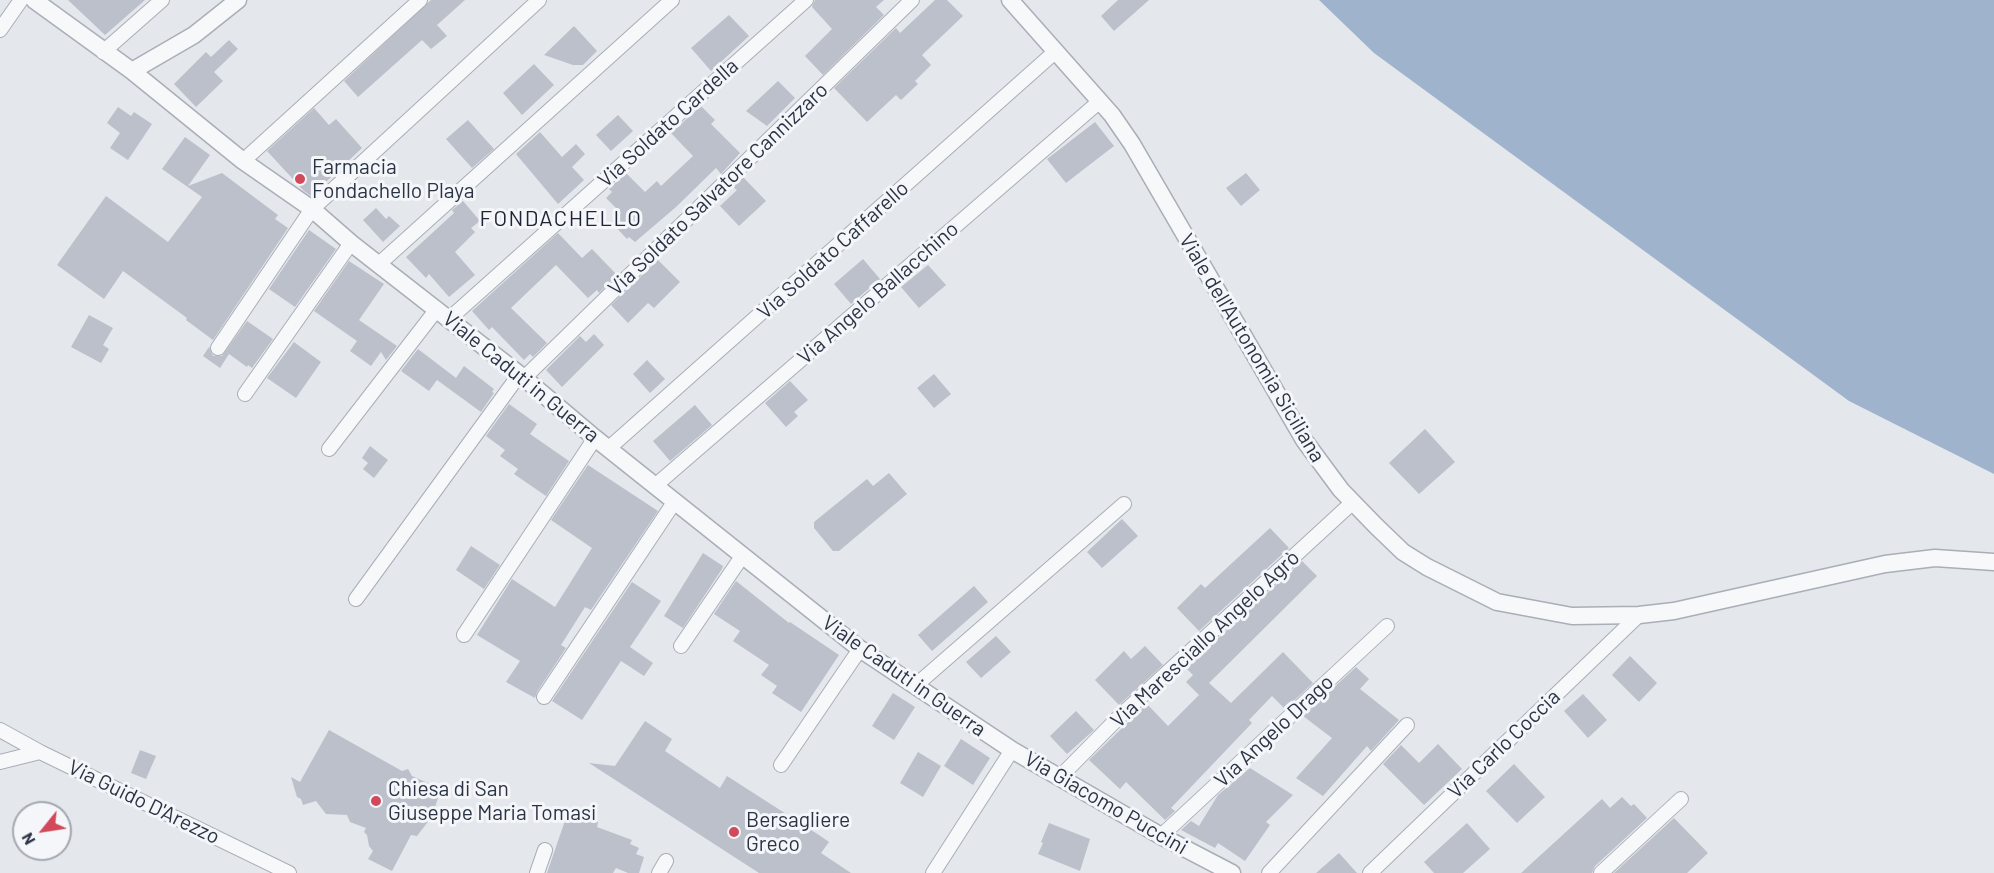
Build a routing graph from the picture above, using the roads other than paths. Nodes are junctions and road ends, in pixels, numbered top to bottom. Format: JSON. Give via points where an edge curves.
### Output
{"nodes":[{"id":1,"x":21,"y":0,"type":"edge"},
{"id":2,"x":33,"y":0,"type":"edge"},
{"id":3,"x":162,"y":0,"type":"edge"},
{"id":4,"x":238,"y":0,"type":"edge"},
{"id":5,"x":420,"y":0,"type":"edge"},
{"id":6,"x":539,"y":0,"type":"edge"},
{"id":7,"x":672,"y":0,"type":"edge"},
{"id":8,"x":806,"y":0,"type":"edge"},
{"id":9,"x":912,"y":0,"type":"edge"},
{"id":10,"x":1010,"y":0,"type":"edge"},
{"id":11,"x":0,"y":30,"type":"edge"},
{"id":12,"x":1056,"y":51,"type":"junction"},
{"id":13,"x":103,"y":52,"type":"junction"},
{"id":14,"x":132,"y":71,"type":"junction"},
{"id":15,"x":1100,"y":101,"type":"junction"},
{"id":16,"x":243,"y":161,"type":"junction"},
{"id":17,"x":312,"y":209,"type":"junction"},
{"id":18,"x":351,"y":243,"type":"junction"},
{"id":19,"x":379,"y":264,"type":"junction"},
{"id":20,"x":443,"y":314,"type":"junction"},
{"id":21,"x":218,"y":348,"type":"dead end"},
{"id":22,"x":522,"y":376,"type":"junction"},
{"id":23,"x":244,"y":394,"type":"dead end"},
{"id":24,"x":595,"y":438,"type":"junction"},
{"id":25,"x":609,"y":448,"type":"junction"},
{"id":26,"x":329,"y":449,"type":"dead end"},
{"id":27,"x":656,"y":485,"type":"junction"},
{"id":28,"x":675,"y":501,"type":"junction"},
{"id":29,"x":1353,"y":502,"type":"junction"},
{"id":30,"x":1124,"y":504,"type":"dead end"},
{"id":31,"x":743,"y":555,"type":"junction"},
{"id":32,"x":1994,"y":562,"type":"edge"},
{"id":33,"x":356,"y":599,"type":"dead end"},
{"id":34,"x":1638,"y":615,"type":"junction"},
{"id":35,"x":1387,"y":626,"type":"dead end"},
{"id":36,"x":464,"y":635,"type":"dead end"},
{"id":37,"x":681,"y":646,"type":"dead end"},
{"id":38,"x":860,"y":650,"type":"junction"},
{"id":39,"x":915,"y":686,"type":"junction"},
{"id":40,"x":544,"y":697,"type":"dead end"},
{"id":41,"x":1407,"y":725,"type":"dead end"},
{"id":42,"x":0,"y":730,"type":"edge"},
{"id":43,"x":1012,"y":750,"type":"junction"},
{"id":44,"x":40,"y":752,"type":"junction"},
{"id":45,"x":0,"y":762,"type":"edge"},
{"id":46,"x":781,"y":765,"type":"dead end"},
{"id":47,"x":1059,"y":778,"type":"junction"},
{"id":48,"x":1681,"y":799,"type":"dead end"},
{"id":49,"x":1161,"y":836,"type":"junction"},
{"id":50,"x":545,"y":850,"type":"dead end"},
{"id":51,"x":289,"y":873,"type":"edge"},
{"id":52,"x":537,"y":873,"type":"edge"},
{"id":53,"x":933,"y":873,"type":"edge"},
{"id":54,"x":1232,"y":873,"type":"edge"},
{"id":55,"x":1269,"y":873,"type":"edge"},
{"id":56,"x":1370,"y":873,"type":"edge"},
{"id":57,"x":1601,"y":873,"type":"edge"}],
"edges":[{"from":1,"to":11,"type":"street"},
{"from":2,"to":13,"type":"street","name":"Viale Caduti in Guerra"},
{"from":3,"to":13,"type":"street"},
{"from":4,"to":14,"type":"street","via":[[194,35]]},
{"from":5,"to":16,"type":"street"},
{"from":6,"to":17,"type":"street"},
{"from":7,"to":19,"type":"street"},
{"from":8,"to":20,"type":"street","name":"Via Soldato Cardella"},
{"from":9,"to":22,"type":"street","name":"Via Soldato Salvatore Cannizzaro"},
{"from":10,"to":12,"type":"street","name":"Viale dell'Autonomia Siciliana"},
{"from":12,"to":15,"type":"street","name":"Viale dell'Autonomia Siciliana"},
{"from":12,"to":25,"type":"street","name":"Via Soldato Caffarello"},
{"from":13,"to":14,"type":"street","name":"Viale Caduti in Guerra"},
{"from":14,"to":16,"type":"street","name":"Viale Caduti in Guerra"},
{"from":15,"to":27,"type":"street","name":"Via Angelo Ballacchino"},
{"from":15,"to":29,"type":"street","name":"Viale dell'Autonomia Siciliana","via":[[1132,144],[1304,440]]},
{"from":16,"to":17,"type":"street","name":"Viale Caduti in Guerra"},
{"from":17,"to":18,"type":"street","name":"Viale Caduti in Guerra"},
{"from":17,"to":21,"type":"street"},
{"from":18,"to":19,"type":"street","name":"Viale Caduti in Guerra"},
{"from":18,"to":23,"type":"street"},
{"from":19,"to":20,"type":"street","name":"Viale Caduti in Guerra"},
{"from":20,"to":22,"type":"street","name":"Viale Caduti in Guerra"},
{"from":20,"to":26,"type":"street","name":"Via Soldato Cardella"},
{"from":22,"to":24,"type":"street","name":"Viale Caduti in Guerra"},
{"from":22,"to":33,"type":"street","name":"Via Soldato Salvatore Cannizzaro"},
{"from":24,"to":25,"type":"street","name":"Viale Caduti in Guerra"},
{"from":24,"to":36,"type":"street"},
{"from":25,"to":27,"type":"street","name":"Viale Caduti in Guerra"},
{"from":27,"to":28,"type":"street","name":"Viale Caduti in Guerra"},
{"from":28,"to":31,"type":"street","name":"Viale Caduti in Guerra"},
{"from":28,"to":40,"type":"street"},
{"from":29,"to":34,"type":"street","name":"Viale dell'Autonomia Siciliana","via":[[1403,552],[1497,602],[1572,616]]},
{"from":29,"to":47,"type":"street","name":"Via Maresciallo Angelo Agrò","via":[[1120,716]]},
{"from":30,"to":39,"type":"street"},
{"from":31,"to":37,"type":"street"},
{"from":31,"to":38,"type":"street","name":"Viale Caduti in Guerra"},
{"from":32,"to":34,"type":"street","name":"Viale dell'Autonomia Siciliana","via":[[1935,558],[1885,564],[1674,611]]},
{"from":34,"to":56,"type":"street","name":"Via Carlo Coccia"},
{"from":35,"to":49,"type":"street","name":"Via Angelo Drago"},
{"from":38,"to":39,"type":"street","name":"Viale Caduti in Guerra"},
{"from":38,"to":46,"type":"street"},
{"from":39,"to":43,"type":"street","name":"Viale Caduti in Guerra"},
{"from":41,"to":55,"type":"street"},
{"from":42,"to":44,"type":"street","name":"Via Guido D'Arezzo"},
{"from":43,"to":47,"type":"street","name":"Via Giacomo Puccini"},
{"from":43,"to":53,"type":"street"},
{"from":44,"to":45,"type":"street"},
{"from":44,"to":51,"type":"street","name":"Via Guido D'Arezzo"},
{"from":47,"to":49,"type":"street","name":"Via Giacomo Puccini"},
{"from":48,"to":57,"type":"street"},
{"from":49,"to":54,"type":"street","name":"Via Giacomo Puccini"},
{"from":50,"to":52,"type":"street"}]}
